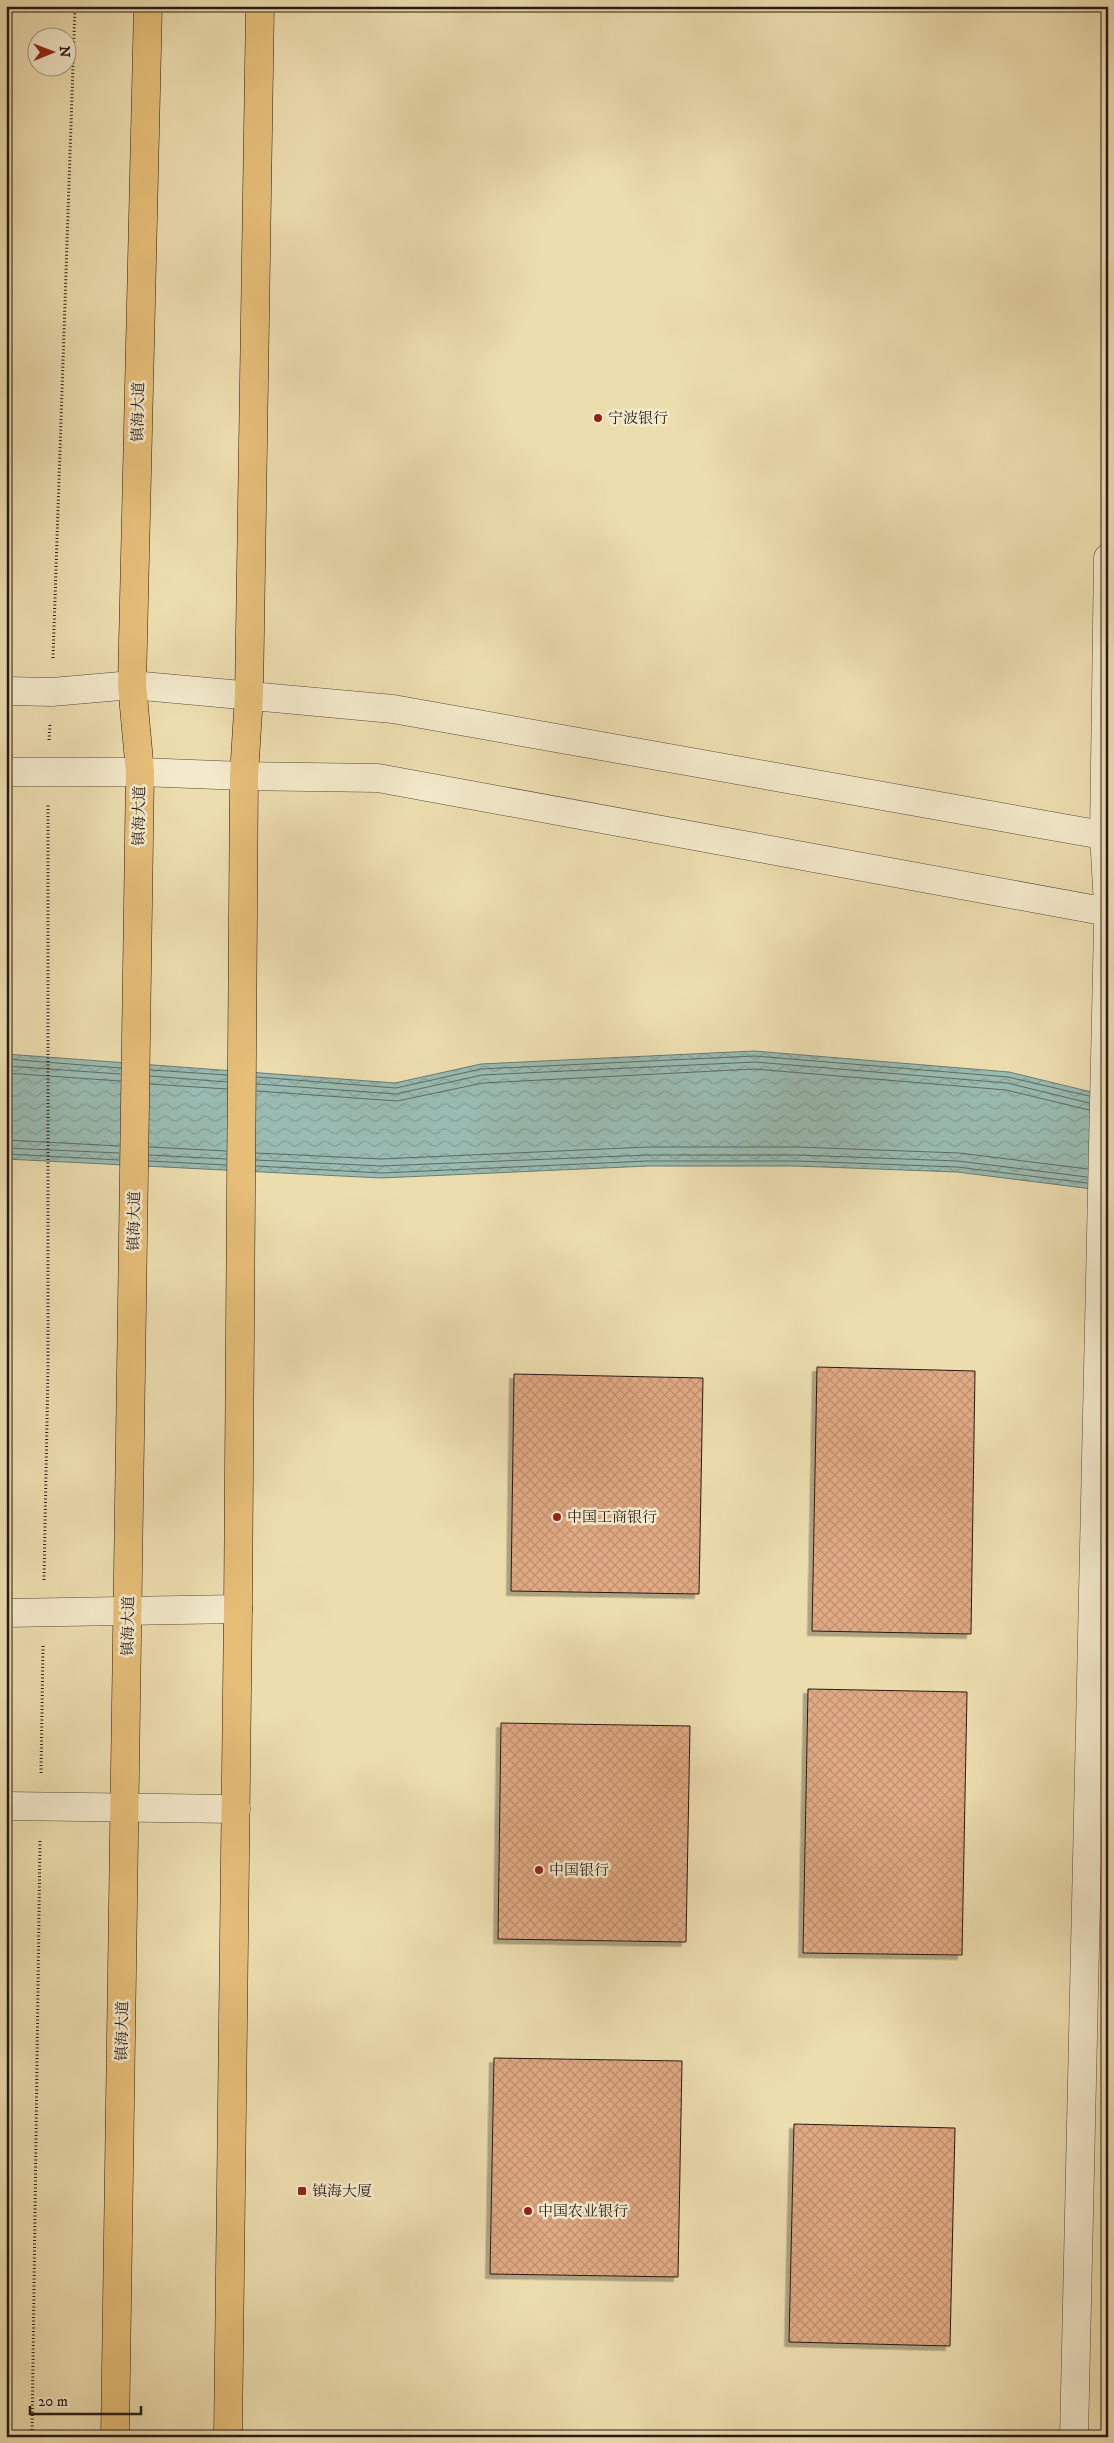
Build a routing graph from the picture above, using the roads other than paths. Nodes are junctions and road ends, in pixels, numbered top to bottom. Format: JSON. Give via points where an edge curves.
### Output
{"nodes":[{"id":1,"x":148,"y":6,"type":"edge"},
{"id":2,"x":260,"y":6,"type":"edge"},
{"id":3,"x":1108,"y":558,"type":"edge"},
{"id":4,"x":132,"y":685,"type":"junction"},
{"id":5,"x":6,"y":691,"type":"edge"},
{"id":6,"x":249,"y":695,"type":"junction"},
{"id":7,"x":6,"y":772,"type":"edge"},
{"id":8,"x":140,"y":772,"type":"junction"},
{"id":9,"x":244,"y":776,"type":"junction"},
{"id":10,"x":1106,"y":836,"type":"edge"},
{"id":11,"x":1108,"y":905,"type":"edge"},
{"id":12,"x":1108,"y":912,"type":"edge"},
{"id":13,"x":1108,"y":926,"type":"edge"},
{"id":14,"x":238,"y":1609,"type":"junction"},
{"id":15,"x":128,"y":1611,"type":"junction"},
{"id":16,"x":6,"y":1613,"type":"edge"},
{"id":17,"x":6,"y":1806,"type":"edge"},
{"id":18,"x":125,"y":1807,"type":"junction"},
{"id":19,"x":236,"y":1808,"type":"junction"},
{"id":20,"x":115,"y":2437,"type":"edge"},
{"id":21,"x":228,"y":2437,"type":"edge"},
{"id":22,"x":1074,"y":2437,"type":"edge"}],
"edges":[{"from":1,"to":4,"type":"main road","name":"镇海大道"},
{"from":2,"to":6,"type":"main road"},
{"from":3,"to":10,"type":"street"},
{"from":4,"to":5,"type":"street","via":[[52,692]]},
{"from":4,"to":6,"type":"street"},
{"from":4,"to":8,"type":"main road","name":"镇海大道"},
{"from":6,"to":9,"type":"main road"},
{"from":6,"to":10,"type":"street","via":[[392,710]]},
{"from":7,"to":8,"type":"street"},
{"from":8,"to":9,"type":"street"},
{"from":8,"to":15,"type":"main road","name":"镇海大道"},
{"from":9,"to":12,"type":"street","via":[[378,778]]},
{"from":9,"to":14,"type":"main road"},
{"from":10,"to":11,"type":"street"},
{"from":13,"to":22,"type":"street"},
{"from":14,"to":15,"type":"street"},
{"from":14,"to":19,"type":"main road"},
{"from":15,"to":16,"type":"street"},
{"from":15,"to":18,"type":"main road","name":"镇海大道"},
{"from":17,"to":18,"type":"street"},
{"from":18,"to":19,"type":"street"},
{"from":18,"to":20,"type":"main road","name":"镇海大道"},
{"from":19,"to":21,"type":"main road"}]}
